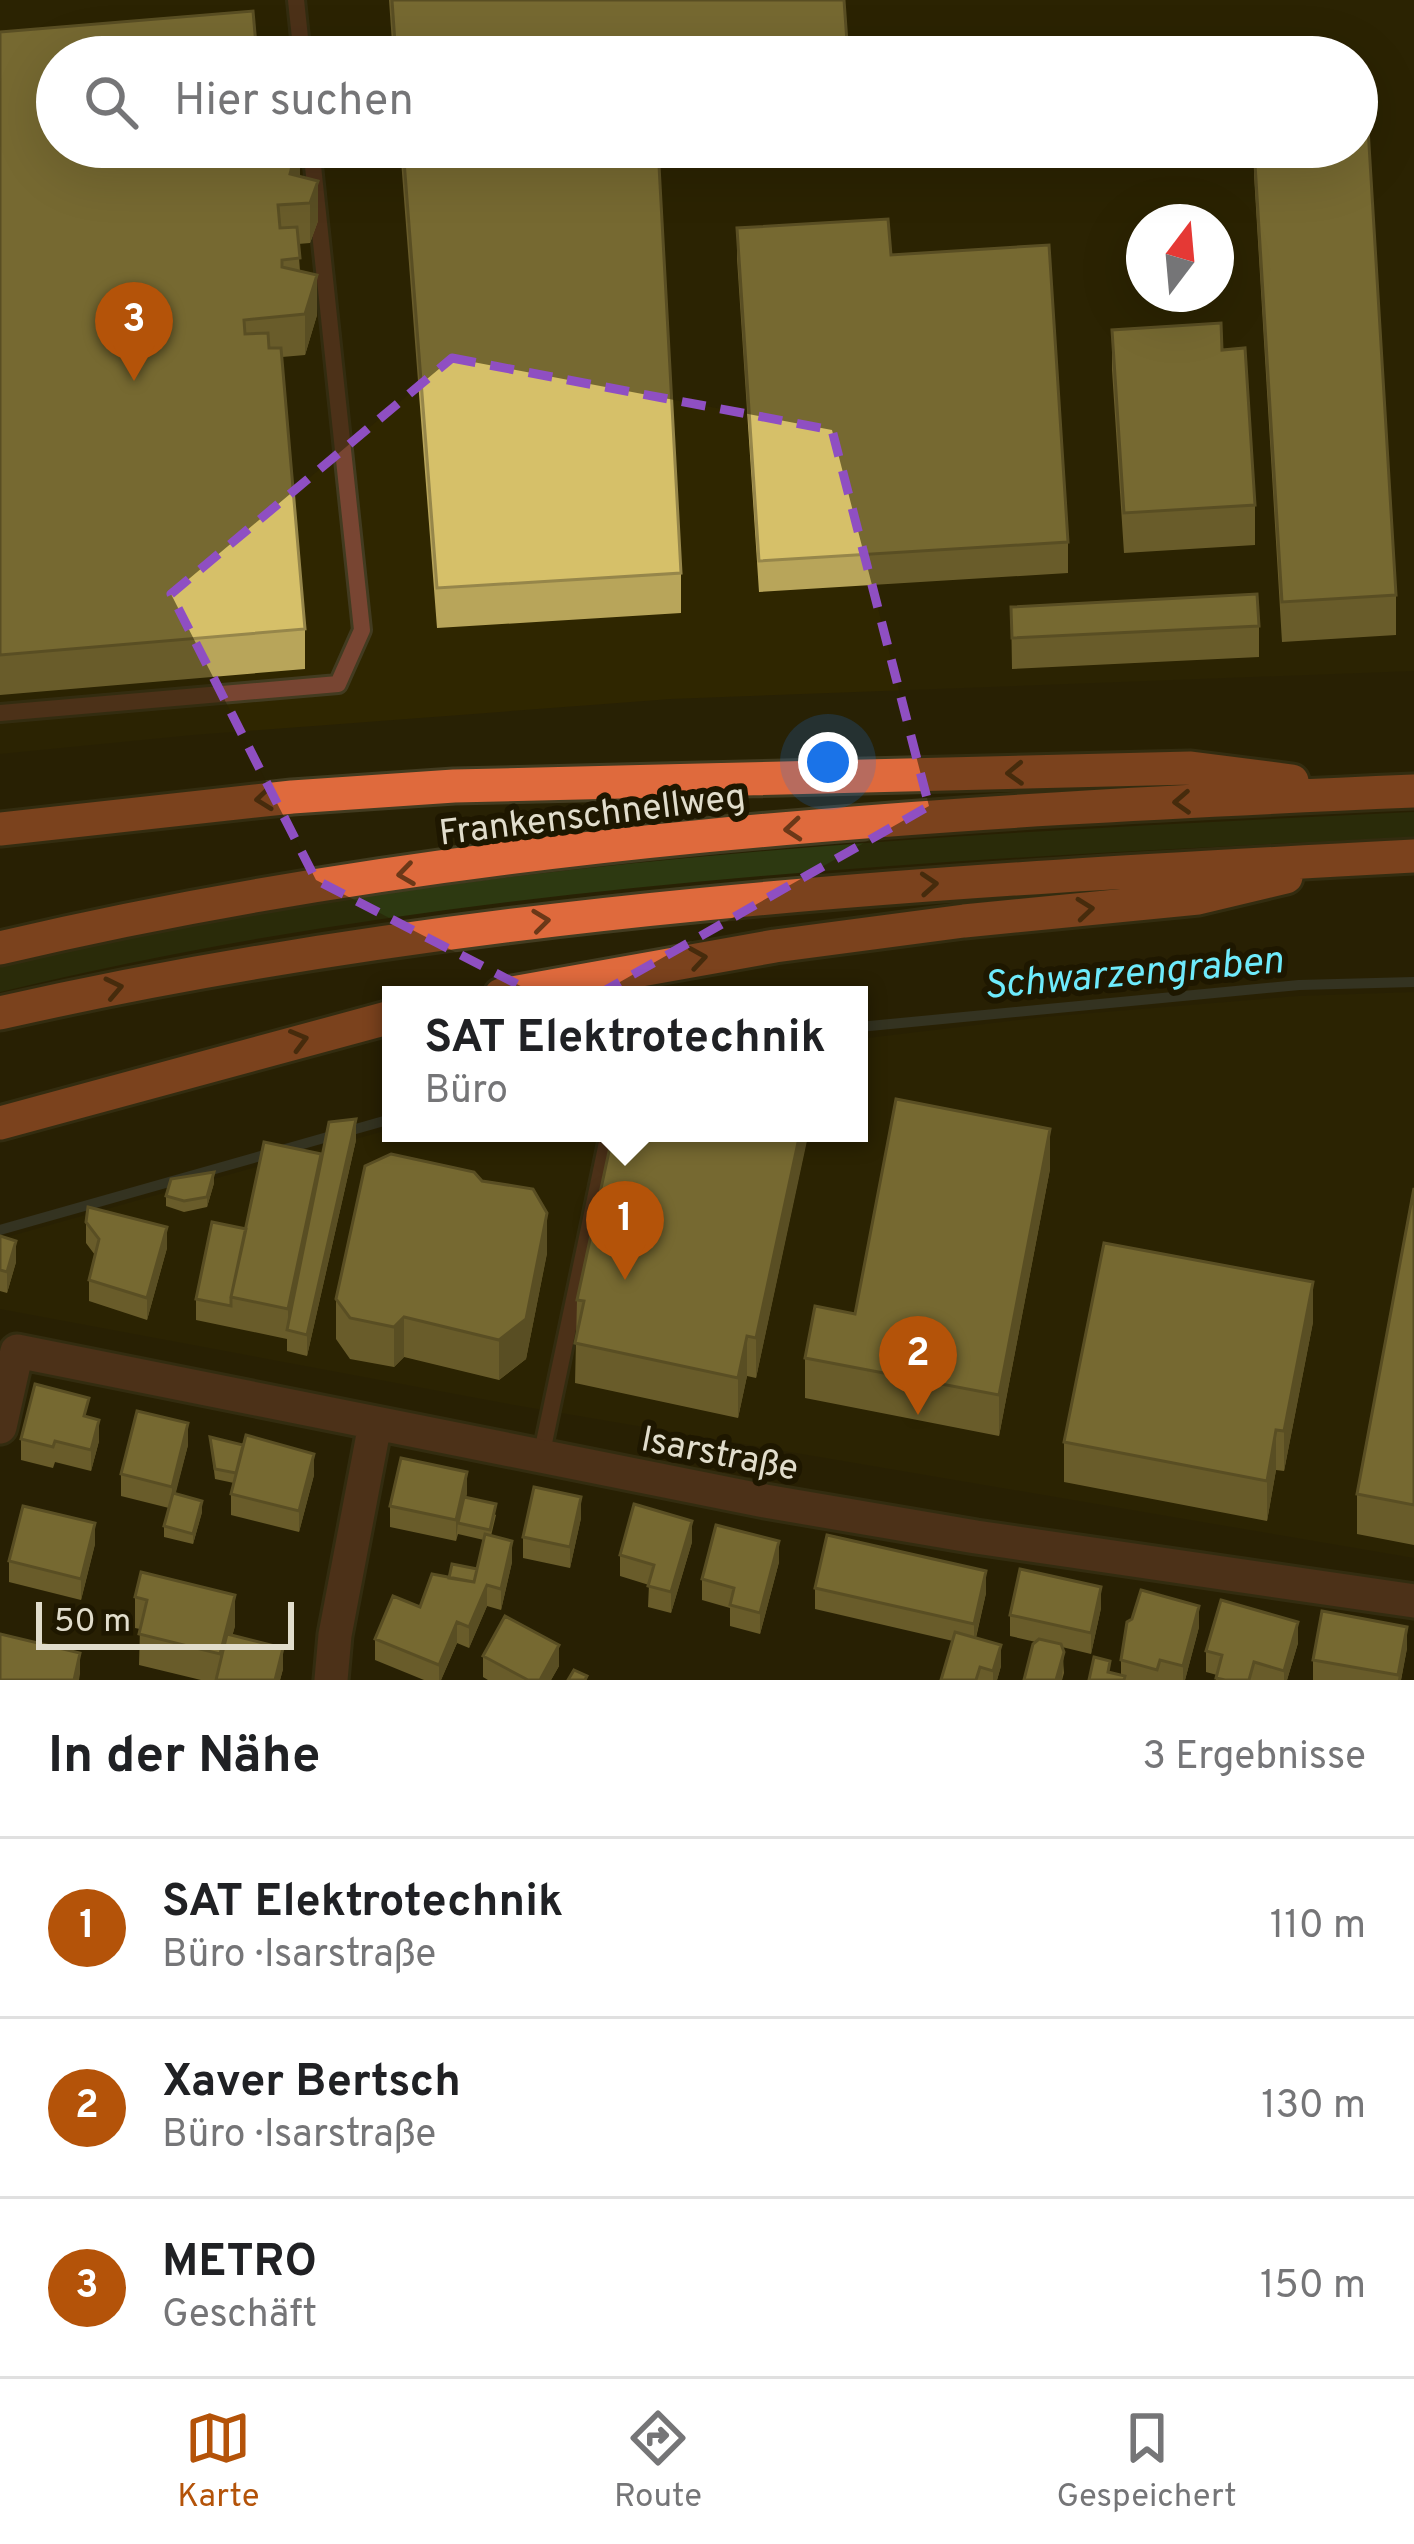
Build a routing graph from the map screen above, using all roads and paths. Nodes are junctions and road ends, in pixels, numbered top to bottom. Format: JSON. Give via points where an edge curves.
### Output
{"nodes":[{"id":1,"x":296,"y":0,"type":"edge"},
{"id":2,"x":300,"y":36,"type":"edge"},
{"id":3,"x":313,"y":168,"type":"edge"},
{"id":4,"x":0,"y":713,"type":"edge"},
{"id":5,"x":1398,"y":792,"type":"edge"},
{"id":6,"x":0,"y":829,"type":"edge"},
{"id":7,"x":1414,"y":856,"type":"edge"},
{"id":8,"x":1364,"y":859,"type":"junction"},
{"id":9,"x":0,"y":948,"type":"edge"},
{"id":10,"x":551,"y":986,"type":"edge"},
{"id":11,"x":0,"y":1013,"type":"edge"},
{"id":12,"x":382,"y":1019,"type":"edge"},
{"id":13,"x":0,"y":1123,"type":"edge"},
{"id":14,"x":607,"y":1142,"type":"edge"},
{"id":15,"x":9,"y":1349,"type":"edge"},
{"id":16,"x":375,"y":1424,"type":"junction"},
{"id":17,"x":0,"y":1427,"type":"edge"},
{"id":18,"x":541,"y":1456,"type":"junction"},
{"id":19,"x":1414,"y":1601,"type":"edge"},
{"id":20,"x":331,"y":1680,"type":"edge"}],
"edges":[{"from":1,"to":2,"type":"lane"},
{"from":3,"to":4,"type":"lane","via":[[362,630],[338,684]]},
{"from":5,"to":6,"type":"highway","one_way":true,"via":[[1191,769],[548,781],[292,796]]},
{"from":5,"to":9,"type":"highway","name":"Frankenschnellweg","one_way":true,"via":[[988,813],[610,847],[326,885]]},
{"from":7,"to":8,"type":"highway"},
{"from":10,"to":8,"type":"highway","one_way":true,"via":[[775,946],[1198,898]]},
{"from":11,"to":8,"type":"highway","one_way":true,"via":[[306,953],[624,910]]},
{"from":13,"to":12,"type":"highway","one_way":true},
{"from":14,"to":18,"type":"lane"},
{"from":15,"to":16,"type":"street","name":"Isarstraße"},
{"from":15,"to":17,"type":"street","name":"Isarstraße"},
{"from":16,"to":18,"type":"street","name":"Isarstraße"},
{"from":16,"to":20,"type":"street"},
{"from":18,"to":19,"type":"street","name":"Isarstraße","via":[[976,1538]]}]}
